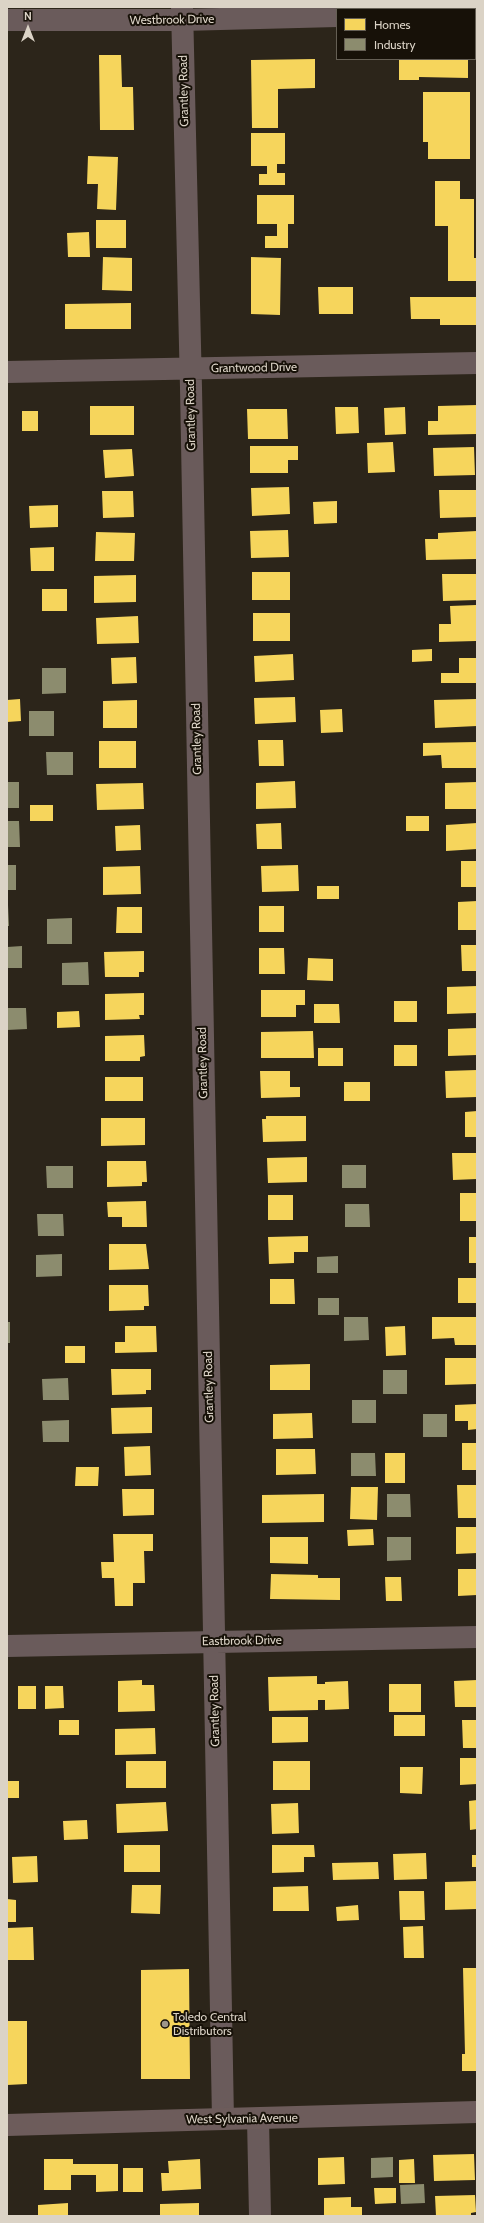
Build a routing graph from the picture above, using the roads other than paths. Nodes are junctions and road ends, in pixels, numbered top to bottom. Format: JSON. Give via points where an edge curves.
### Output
{"nodes":[{"id":1,"x":182,"y":14,"type":"edge"},
{"id":2,"x":336,"y":16,"type":"edge"},
{"id":3,"x":7,"y":20,"type":"edge"},
{"id":4,"x":477,"y":363,"type":"edge"},
{"id":5,"x":190,"y":369,"type":"junction"},
{"id":6,"x":7,"y":372,"type":"edge"},
{"id":7,"x":477,"y":1637,"type":"edge"},
{"id":8,"x":214,"y":1642,"type":"junction"},
{"id":9,"x":7,"y":1646,"type":"edge"},
{"id":10,"x":477,"y":2112,"type":"edge"},
{"id":11,"x":223,"y":2119,"type":"junction"},
{"id":12,"x":258,"y":2119,"type":"junction"},
{"id":13,"x":7,"y":2125,"type":"edge"},
{"id":14,"x":260,"y":2216,"type":"edge"}],
"edges":[{"from":1,"to":2,"type":"street","name":"Westbrook Drive"},
{"from":1,"to":3,"type":"street","name":"Westbrook Drive"},
{"from":1,"to":5,"type":"street","name":"Grantley Road"},
{"from":4,"to":5,"type":"street","name":"Grantwood Drive"},
{"from":5,"to":6,"type":"street","name":"Grantwood Drive"},
{"from":5,"to":8,"type":"street","name":"Grantley Road"},
{"from":7,"to":8,"type":"street","name":"Eastbrook Drive"},
{"from":8,"to":9,"type":"street","name":"Eastbrook Drive"},
{"from":8,"to":11,"type":"street","name":"Grantley Road"},
{"from":10,"to":12,"type":"main road","name":"West Sylvania Avenue"},
{"from":11,"to":12,"type":"main road","name":"West Sylvania Avenue"},
{"from":11,"to":13,"type":"main road","name":"West Sylvania Avenue"},
{"from":12,"to":14,"type":"street"}]}
